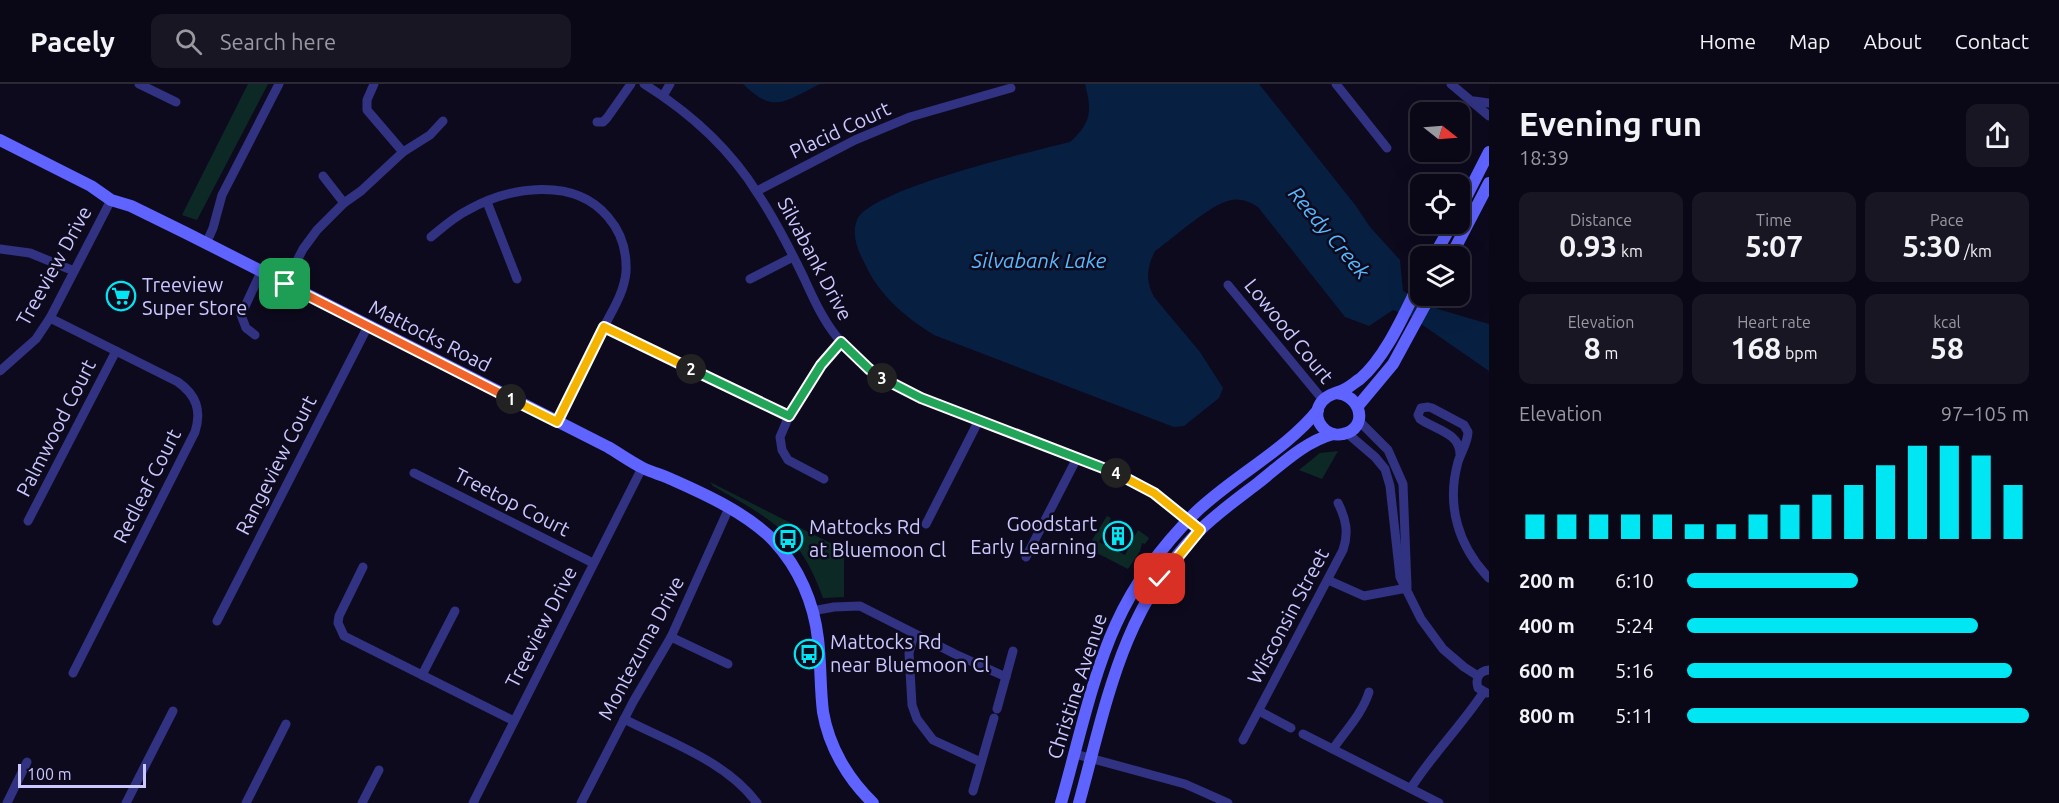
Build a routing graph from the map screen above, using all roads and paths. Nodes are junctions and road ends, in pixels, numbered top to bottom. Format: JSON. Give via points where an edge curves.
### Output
{"nodes":[{"id":1,"x":139,"y":84,"type":"edge"},
{"id":2,"x":279,"y":84,"type":"edge"},
{"id":3,"x":374,"y":84,"type":"edge"},
{"id":4,"x":631,"y":84,"type":"edge"},
{"id":5,"x":644,"y":84,"type":"edge"},
{"id":6,"x":670,"y":84,"type":"edge"},
{"id":7,"x":1451,"y":84,"type":"edge"},
{"id":8,"x":1341,"y":86,"type":"edge"},
{"id":9,"x":1011,"y":88,"type":"dead end"},
{"id":10,"x":663,"y":96,"type":"junction"},
{"id":11,"x":1474,"y":101,"type":"junction"},
{"id":12,"x":176,"y":102,"type":"dead end"},
{"id":13,"x":1489,"y":103,"type":"edge"},
{"id":14,"x":1489,"y":116,"type":"edge"},
{"id":15,"x":443,"y":121,"type":"dead end"},
{"id":16,"x":597,"y":122,"type":"dead end"},
{"id":17,"x":0,"y":140,"type":"edge"},
{"id":18,"x":1387,"y":148,"type":"dead end"},
{"id":19,"x":403,"y":152,"type":"junction"},
{"id":20,"x":1489,"y":152,"type":"edge"},
{"id":21,"x":323,"y":176,"type":"dead end"},
{"id":22,"x":1489,"y":183,"type":"edge"},
{"id":23,"x":1470,"y":189,"type":"edge"},
{"id":24,"x":757,"y":191,"type":"junction"},
{"id":25,"x":111,"y":200,"type":"junction"},
{"id":26,"x":487,"y":202,"type":"junction"},
{"id":27,"x":344,"y":203,"type":"junction"},
{"id":28,"x":431,"y":237,"type":"dead end"},
{"id":29,"x":206,"y":244,"type":"junction"},
{"id":30,"x":1456,"y":246,"type":"edge"},
{"id":31,"x":0,"y":249,"type":"edge"},
{"id":32,"x":794,"y":257,"type":"junction"},
{"id":33,"x":74,"y":271,"type":"junction"},
{"id":34,"x":261,"y":272,"type":"junction"},
{"id":35,"x":517,"y":279,"type":"dead end"},
{"id":36,"x":750,"y":279,"type":"dead end"},
{"id":37,"x":285,"y":284,"type":"junction"},
{"id":38,"x":1228,"y":285,"type":"dead end"},
{"id":39,"x":1410,"y":303,"type":"edge"},
{"id":40,"x":1424,"y":306,"type":"edge"},
{"id":41,"x":50,"y":318,"type":"junction"},
{"id":42,"x":368,"y":326,"type":"junction"},
{"id":43,"x":604,"y":327,"type":"junction"},
{"id":44,"x":255,"y":335,"type":"dead end"},
{"id":45,"x":841,"y":342,"type":"junction"},
{"id":46,"x":116,"y":351,"type":"junction"},
{"id":47,"x":0,"y":371,"type":"edge"},
{"id":48,"x":1335,"y":393,"type":"junction"},
{"id":49,"x":1320,"y":405,"type":"junction"},
{"id":50,"x":1358,"y":406,"type":"junction"},
{"id":51,"x":789,"y":416,"type":"junction"},
{"id":52,"x":979,"y":420,"type":"junction"},
{"id":53,"x":1358,"y":420,"type":"junction"},
{"id":54,"x":557,"y":422,"type":"junction"},
{"id":55,"x":1347,"y":433,"type":"junction"},
{"id":56,"x":1333,"y":434,"type":"junction"},
{"id":57,"x":1460,"y":454,"type":"junction"},
{"id":58,"x":1077,"y":458,"type":"junction"},
{"id":59,"x":642,"y":468,"type":"junction"},
{"id":60,"x":414,"y":472,"type":"dead end"},
{"id":61,"x":824,"y":479,"type":"dead end"},
{"id":62,"x":1338,"y":503,"type":"dead end"},
{"id":63,"x":729,"y":508,"type":"junction"},
{"id":64,"x":1189,"y":520,"type":"junction"},
{"id":65,"x":28,"y":521,"type":"dead end"},
{"id":66,"x":926,"y":524,"type":"dead end"},
{"id":67,"x":1200,"y":530,"type":"junction"},
{"id":68,"x":1026,"y":557,"type":"dead end"},
{"id":69,"x":593,"y":563,"type":"junction"},
{"id":70,"x":363,"y":567,"type":"dead end"},
{"id":71,"x":1489,"y":578,"type":"edge"},
{"id":72,"x":1328,"y":580,"type":"junction"},
{"id":73,"x":1407,"y":588,"type":"junction"},
{"id":74,"x":455,"y":611,"type":"dead end"},
{"id":75,"x":812,"y":611,"type":"junction"},
{"id":76,"x":217,"y":621,"type":"dead end"},
{"id":77,"x":914,"y":634,"type":"junction"},
{"id":78,"x":671,"y":637,"type":"junction"},
{"id":79,"x":1013,"y":651,"type":"dead end"},
{"id":80,"x":728,"y":664,"type":"dead end"},
{"id":81,"x":1100,"y":666,"type":"junction"},
{"id":82,"x":1489,"y":670,"type":"edge"},
{"id":83,"x":1115,"y":671,"type":"junction"},
{"id":84,"x":73,"y":673,"type":"dead end"},
{"id":85,"x":422,"y":675,"type":"junction"},
{"id":86,"x":1478,"y":676,"type":"junction"},
{"id":87,"x":1006,"y":677,"type":"junction"},
{"id":88,"x":1369,"y":692,"type":"dead end"},
{"id":89,"x":1486,"y":693,"type":"edge"},
{"id":90,"x":173,"y":711,"type":"dead end"},
{"id":91,"x":1258,"y":711,"type":"junction"},
{"id":92,"x":624,"y":719,"type":"junction"},
{"id":93,"x":514,"y":721,"type":"junction"},
{"id":94,"x":286,"y":724,"type":"dead end"},
{"id":95,"x":1291,"y":728,"type":"dead end"},
{"id":96,"x":1303,"y":734,"type":"dead end"},
{"id":97,"x":1243,"y":740,"type":"dead end"},
{"id":98,"x":1333,"y":749,"type":"junction"},
{"id":99,"x":1075,"y":754,"type":"junction"},
{"id":100,"x":1090,"y":758,"type":"junction"},
{"id":101,"x":27,"y":762,"type":"dead end"},
{"id":102,"x":981,"y":762,"type":"junction"},
{"id":103,"x":379,"y":770,"type":"dead end"},
{"id":104,"x":1410,"y":788,"type":"junction"},
{"id":105,"x":973,"y":791,"type":"dead end"},
{"id":106,"x":582,"y":800,"type":"edge"},
{"id":107,"x":7,"y":803,"type":"edge"},
{"id":108,"x":126,"y":803,"type":"edge"},
{"id":109,"x":246,"y":803,"type":"edge"},
{"id":110,"x":362,"y":803,"type":"edge"},
{"id":111,"x":473,"y":803,"type":"edge"},
{"id":112,"x":594,"y":803,"type":"edge"},
{"id":113,"x":757,"y":803,"type":"edge"},
{"id":114,"x":873,"y":803,"type":"edge"},
{"id":115,"x":1061,"y":803,"type":"edge"},
{"id":116,"x":1079,"y":803,"type":"edge"},
{"id":117,"x":1228,"y":803,"type":"edge"},
{"id":118,"x":1439,"y":803,"type":"edge"}],
"edges":[{"from":1,"to":12,"type":"street"},
{"from":2,"to":29,"type":"street","via":[[222,195]]},
{"from":3,"to":19,"type":"street","via":[[367,110]]},
{"from":4,"to":16,"type":"street","via":[[607,118]]},
{"from":5,"to":10,"type":"street","name":"Silvabank Drive"},
{"from":6,"to":10,"type":"street"},
{"from":7,"to":11,"type":"street"},
{"from":8,"to":18,"type":"street"},
{"from":9,"to":24,"type":"street","name":"Placid Court","via":[[901,121],[855,140]]},
{"from":10,"to":24,"type":"street","name":"Silvabank Drive","via":[[711,137]]},
{"from":11,"to":13,"type":"street"},
{"from":11,"to":14,"type":"street"},
{"from":15,"to":19,"type":"street","via":[[430,135]]},
{"from":17,"to":25,"type":"main road","name":"Mattocks Road"},
{"from":19,"to":27,"type":"street"},
{"from":20,"to":23,"type":"main road"},
{"from":21,"to":27,"type":"street"},
{"from":22,"to":30,"type":"main road"},
{"from":24,"to":32,"type":"street","name":"Silvabank Drive"},
{"from":25,"to":29,"type":"main road","name":"Mattocks Road"},
{"from":25,"to":33,"type":"street","name":"Treeview Drive"},
{"from":26,"to":28,"type":"street","via":[[469,209]]},
{"from":26,"to":35,"type":"street"},
{"from":26,"to":43,"type":"street","via":[[507,194],[556,190],[583,197],[606,215],[620,236],[626,269],[620,297]]},
{"from":27,"to":37,"type":"street","via":[[308,243]]},
{"from":29,"to":34,"type":"main road","name":"Mattocks Road"},
{"from":31,"to":33,"type":"street","via":[[30,253]]},
{"from":32,"to":36,"type":"street"},
{"from":32,"to":45,"type":"street","name":"Silvabank Drive"},
{"from":33,"to":41,"type":"street","name":"Treeview Drive"},
{"from":34,"to":37,"type":"main road","name":"Mattocks Road"},
{"from":34,"to":44,"type":"street","via":[[241,315],[246,328]]},
{"from":37,"to":42,"type":"main road","name":"Mattocks Road"},
{"from":38,"to":49,"type":"street","name":"Lowood Court"},
{"from":39,"to":48,"type":"main road","via":[[1362,377]]},
{"from":40,"to":50,"type":"main road","via":[[1393,364]]},
{"from":41,"to":46,"type":"street","name":"Redleaf Court"},
{"from":41,"to":47,"type":"street","name":"Treeview Drive","via":[[36,339]]},
{"from":42,"to":54,"type":"main road","name":"Mattocks Road"},
{"from":42,"to":76,"type":"street","name":"Rangeview Court"},
{"from":43,"to":51,"type":"street"},
{"from":43,"to":54,"type":"street"},
{"from":45,"to":51,"type":"street","via":[[821,365]]},
{"from":45,"to":52,"type":"street","name":"Silvabank Drive","via":[[888,382]]},
{"from":46,"to":65,"type":"street","name":"Palmwood Court"},
{"from":46,"to":84,"type":"street","name":"Redleaf Court","via":[[186,388],[196,400],[199,416],[195,432]]},
{"from":48,"to":49,"type":"main road"},
{"from":48,"to":50,"type":"main road","via":[[1348,396]]},
{"from":49,"to":56,"type":"main road","via":[[1320,424]]},
{"from":49,"to":64,"type":"main road","name":"Christine Avenue","via":[[1301,429]]},
{"from":50,"to":53,"type":"main road"},
{"from":51,"to":61,"type":"street","via":[[780,437],[785,456]]},
{"from":52,"to":58,"type":"street","name":"Silvabank Drive"},
{"from":52,"to":66,"type":"street"},
{"from":53,"to":55,"type":"main road"},
{"from":53,"to":73,"type":"street","via":[[1388,450],[1403,484]]},
{"from":54,"to":59,"type":"main road","name":"Mattocks Road"},
{"from":55,"to":56,"type":"main road"},
{"from":55,"to":73,"type":"street","via":[[1385,469],[1400,577]]},
{"from":56,"to":67,"type":"main road","name":"Christine Avenue","via":[[1311,442]]},
{"from":57,"to":57,"type":"street","via":[[1455,438],[1420,419],[1420,408],[1431,408],[1467,428],[1469,435]]},
{"from":57,"to":71,"type":"street","via":[[1453,491],[1456,524],[1466,548]]},
{"from":58,"to":64,"type":"street","name":"Silvabank Drive","via":[[1133,480]]},
{"from":58,"to":68,"type":"street"},
{"from":59,"to":63,"type":"main road","name":"Mattocks Road"},
{"from":59,"to":69,"type":"street","name":"Treeview Drive"},
{"from":60,"to":69,"type":"street","name":"Treetop Court"},
{"from":62,"to":72,"type":"street","name":"Wisconsin Street","via":[[1347,529],[1346,541]]},
{"from":63,"to":75,"type":"main road","name":"Mattocks Road","via":[[753,522],[780,549],[802,583]]},
{"from":63,"to":78,"type":"street","name":"Montezuma Drive"},
{"from":64,"to":67,"type":"street","name":"Silvabank Drive"},
{"from":64,"to":81,"type":"main road","name":"Christine Avenue","via":[[1154,559],[1134,590]]},
{"from":67,"to":83,"type":"main road","name":"Christine Avenue","via":[[1149,595]]},
{"from":69,"to":93,"type":"street","name":"Treeview Drive"},
{"from":70,"to":85,"type":"street","via":[[339,616],[341,633]]},
{"from":72,"to":73,"type":"street","via":[[1364,596]]},
{"from":72,"to":91,"type":"street","name":"Wisconsin Street"},
{"from":73,"to":86,"type":"street","via":[[1429,633],[1454,660]]},
{"from":74,"to":85,"type":"street"},
{"from":75,"to":77,"type":"street","via":[[860,606]]},
{"from":75,"to":114,"type":"main road","name":"Mattocks Road","via":[[827,728],[840,760]]},
{"from":77,"to":87,"type":"street"},
{"from":77,"to":102,"type":"street","via":[[909,653],[912,705],[917,719],[933,740]]},
{"from":78,"to":80,"type":"street"},
{"from":78,"to":92,"type":"street","name":"Montezuma Drive"},
{"from":79,"to":87,"type":"street"},
{"from":81,"to":83,"type":"main road"},
{"from":81,"to":99,"type":"main road","name":"Christine Avenue"},
{"from":82,"to":86,"type":"street"},
{"from":83,"to":100,"type":"main road","name":"Christine Avenue"},
{"from":85,"to":93,"type":"street"},
{"from":86,"to":89,"type":"street","via":[[1478,688]]},
{"from":87,"to":102,"type":"street"},
{"from":88,"to":98,"type":"street","via":[[1358,716]]},
{"from":89,"to":104,"type":"street"},
{"from":90,"to":108,"type":"street"},
{"from":91,"to":95,"type":"street","name":"Wisconsin Street"},
{"from":91,"to":97,"type":"street","name":"Wisconsin Street"},
{"from":92,"to":106,"type":"street","name":"Montezuma Drive"},
{"from":92,"to":113,"type":"street","via":[[720,767]]},
{"from":93,"to":111,"type":"street","name":"Treeview Drive"},
{"from":94,"to":109,"type":"street"},
{"from":96,"to":98,"type":"street"},
{"from":98,"to":104,"type":"street"},
{"from":99,"to":100,"type":"street"},
{"from":99,"to":115,"type":"main road","name":"Christine Avenue"},
{"from":100,"to":116,"type":"main road","name":"Christine Avenue"},
{"from":100,"to":117,"type":"street","via":[[1185,784]]},
{"from":101,"to":107,"type":"street"},
{"from":102,"to":105,"type":"street"},
{"from":103,"to":110,"type":"street"},
{"from":104,"to":118,"type":"street"},
{"from":106,"to":112,"type":"street"}]}
